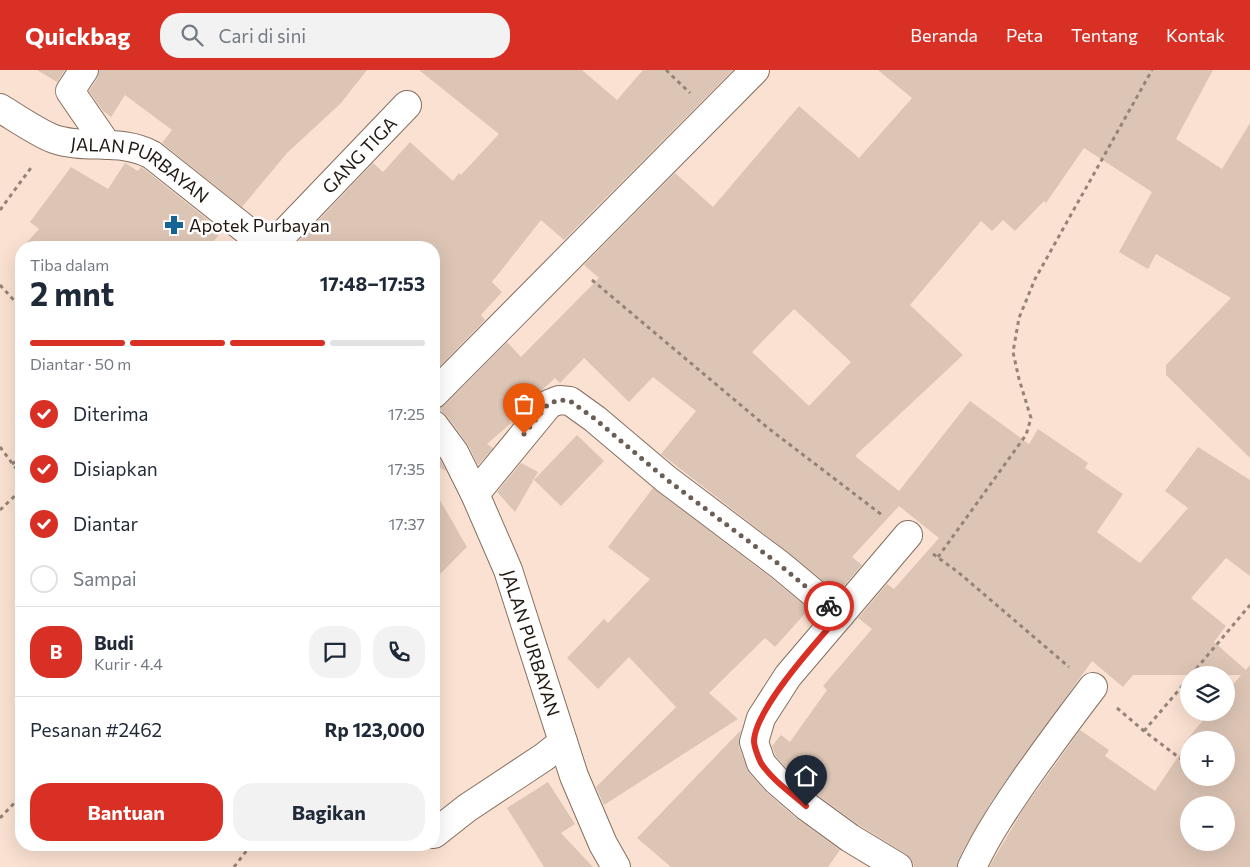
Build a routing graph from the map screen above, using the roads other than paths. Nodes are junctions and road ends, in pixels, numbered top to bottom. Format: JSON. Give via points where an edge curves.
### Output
{"nodes":[{"id":1,"x":84,"y":70,"type":"edge"},
{"id":2,"x":755,"y":70,"type":"edge"},
{"id":3,"x":407,"y":105,"type":"dead end"},
{"id":4,"x":0,"y":108,"type":"edge"},
{"id":5,"x":107,"y":145,"type":"junction"},
{"id":6,"x":260,"y":241,"type":"edge"},
{"id":7,"x":276,"y":241,"type":"edge"},
{"id":8,"x":440,"y":388,"type":"edge"},
{"id":9,"x":440,"y":433,"type":"edge"},
{"id":10,"x":475,"y":494,"type":"junction"},
{"id":11,"x":908,"y":535,"type":"road end"},
{"id":12,"x":840,"y":615,"type":"junction"},
{"id":13,"x":1093,"y":687,"type":"road end"},
{"id":14,"x":563,"y":742,"type":"junction"},
{"id":15,"x":440,"y":829,"type":"edge"},
{"id":16,"x":616,"y":867,"type":"edge"},
{"id":17,"x":898,"y":867,"type":"edge"},
{"id":18,"x":972,"y":867,"type":"edge"}],
"edges":[{"from":1,"to":5,"type":"street","via":[[70,91]]},
{"from":2,"to":8,"type":"street"},
{"from":3,"to":7,"type":"street","name":"GANG TIGA"},
{"from":4,"to":5,"type":"street","name":"JALAN PURBAYAN","via":[[53,138]]},
{"from":5,"to":6,"type":"street","name":"JALAN PURBAYAN","via":[[122,145],[152,155]]},
{"from":9,"to":10,"type":"street","name":"JALAN PURBAYAN","via":[[454,452]]},
{"from":10,"to":12,"type":"street","via":[[548,404],[570,401]]},
{"from":10,"to":14,"type":"street","name":"JALAN PURBAYAN","via":[[508,570]]},
{"from":11,"to":12,"type":"street"},
{"from":12,"to":17,"type":"street","via":[[788,676],[761,718],[754,742],[761,763],[777,781],[850,838]]},
{"from":13,"to":18,"type":"street","via":[[1061,727],[1002,813]]},
{"from":14,"to":15,"type":"street"},
{"from":14,"to":16,"type":"street","name":"JALAN PURBAYAN","via":[[574,776]]}]}
